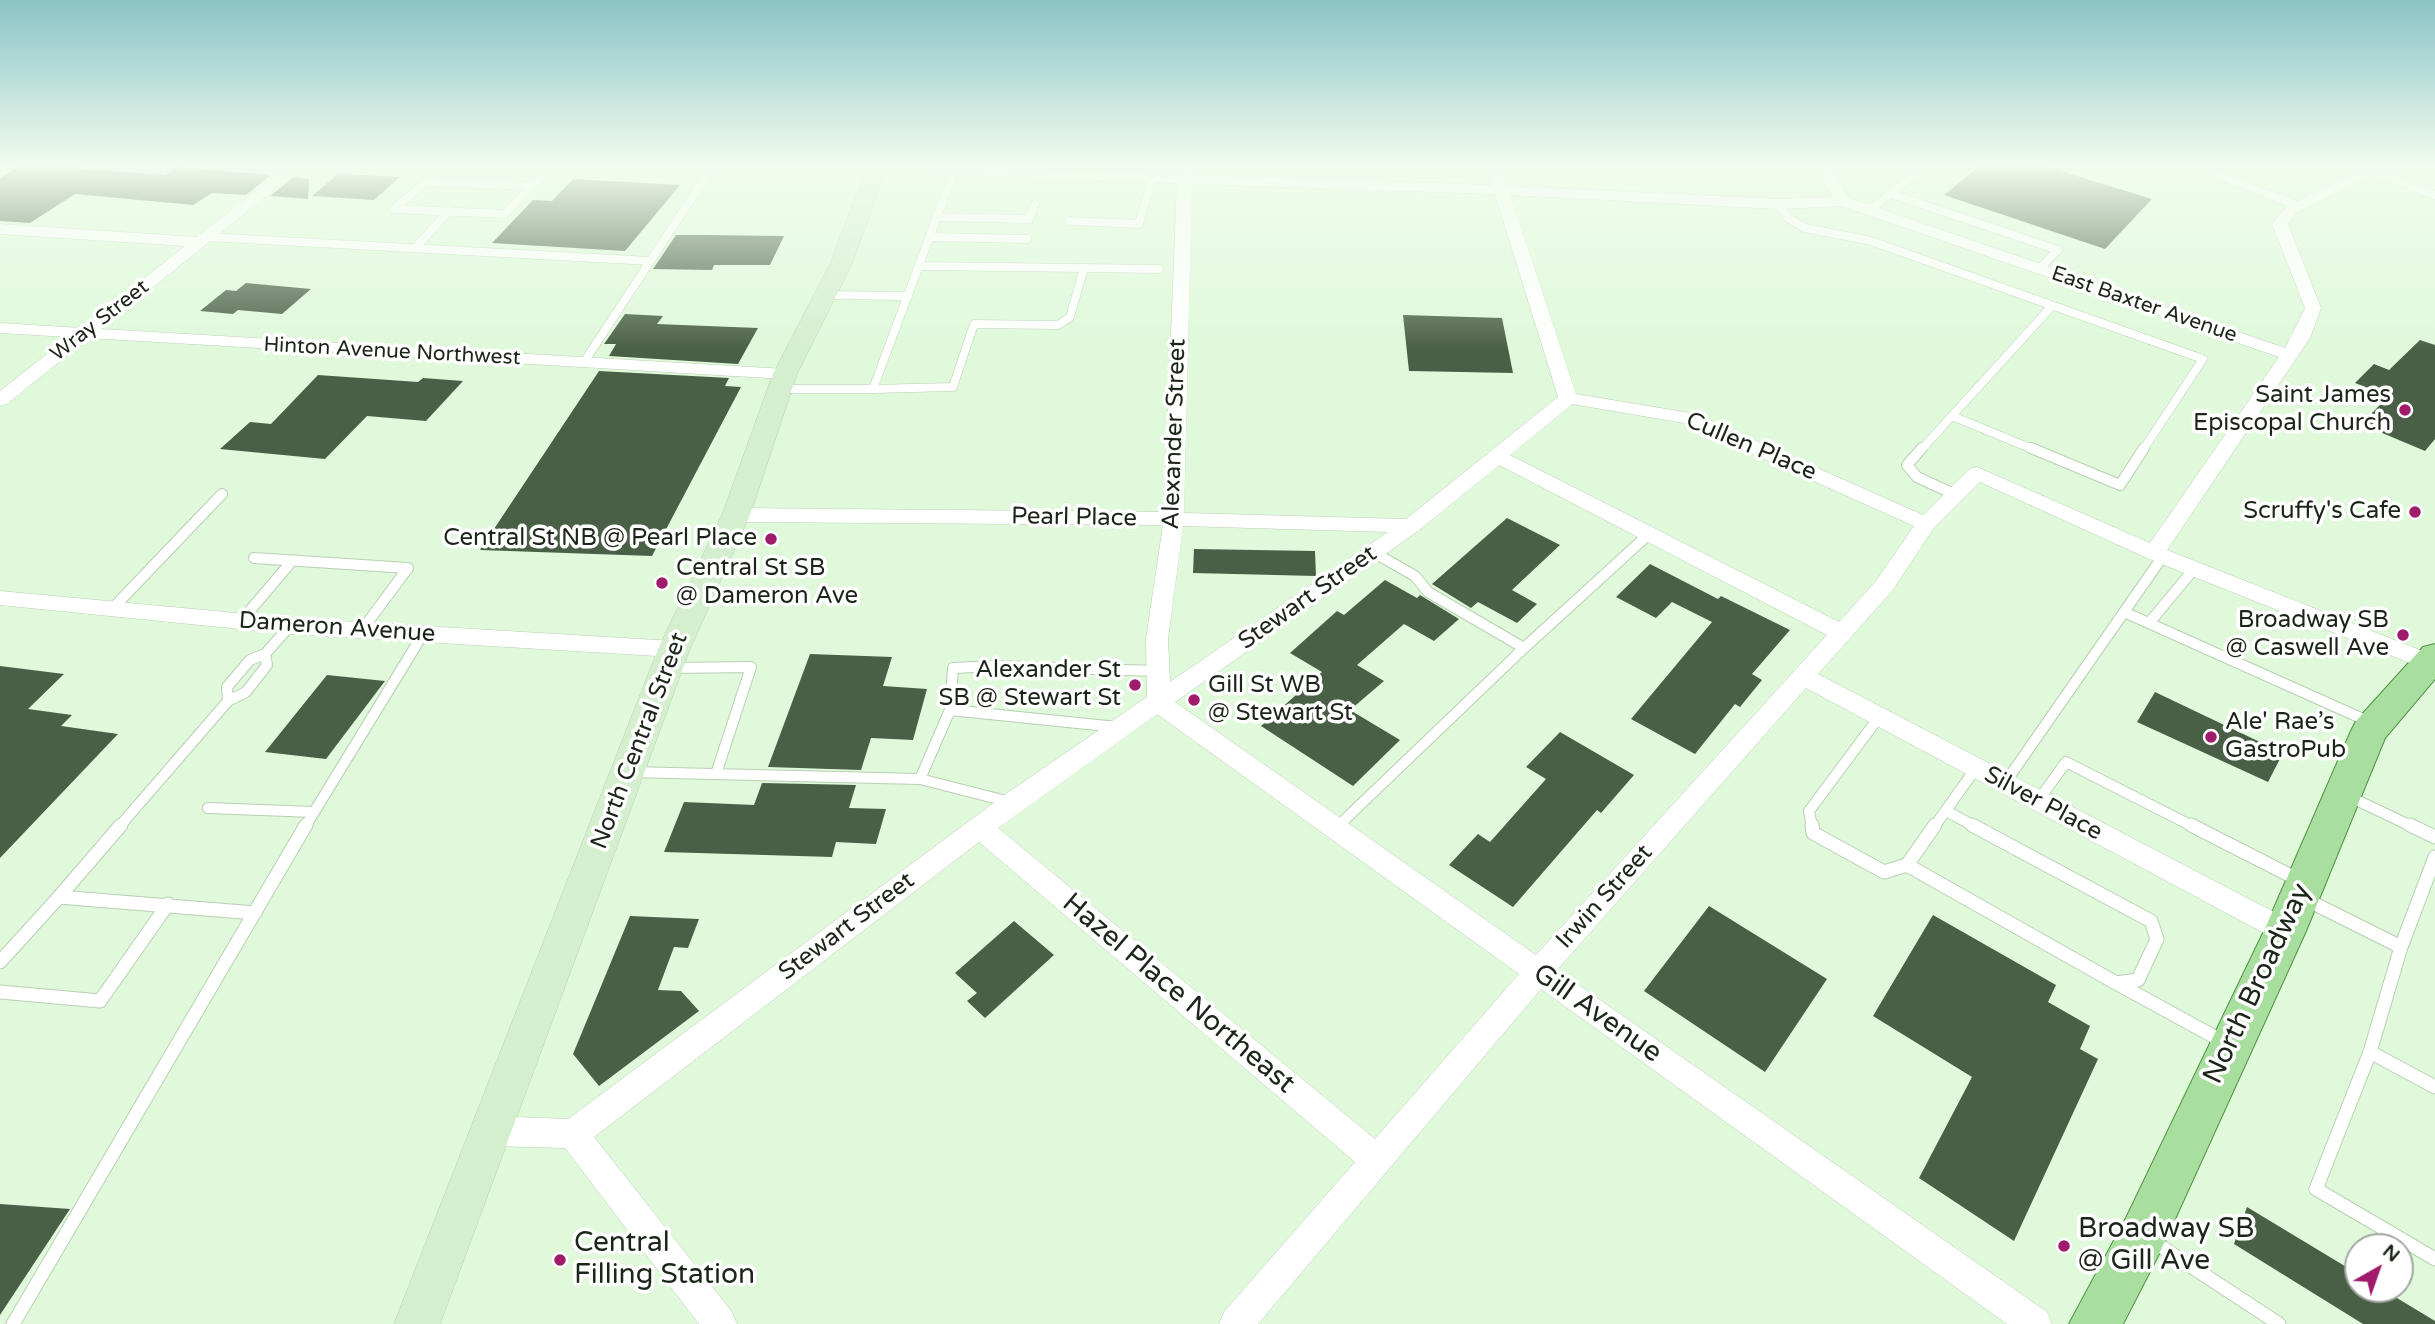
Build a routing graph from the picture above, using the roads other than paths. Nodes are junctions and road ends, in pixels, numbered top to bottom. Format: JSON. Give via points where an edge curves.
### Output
{"nodes":[{"id":1,"x":221,"y":226,"type":"edge"},
{"id":2,"x":435,"y":226,"type":"edge"},
{"id":3,"x":673,"y":226,"type":"edge"},
{"id":4,"x":855,"y":226,"type":"edge"},
{"id":5,"x":933,"y":226,"type":"edge"},
{"id":6,"x":1182,"y":226,"type":"edge"},
{"id":7,"x":1513,"y":226,"type":"edge"},
{"id":8,"x":1801,"y":226,"type":"edge"},
{"id":9,"x":1914,"y":226,"type":"edge"},
{"id":10,"x":1986,"y":226,"type":"edge"},
{"id":11,"x":2281,"y":226,"type":"edge"},
{"id":12,"x":0,"y":229,"type":"edge"},
{"id":13,"x":929,"y":237,"type":"junction"},
{"id":14,"x":204,"y":239,"type":"junction"},
{"id":15,"x":1027,"y":239,"type":"dead end"},
{"id":16,"x":415,"y":248,"type":"junction"},
{"id":17,"x":650,"y":261,"type":"junction"},
{"id":18,"x":919,"y":266,"type":"junction"},
{"id":19,"x":1084,"y":268,"type":"junction"},
{"id":20,"x":1159,"y":269,"type":"dead end"},
{"id":21,"x":2039,"y":269,"type":"junction"},
{"id":22,"x":825,"y":295,"type":"junction"},
{"id":23,"x":908,"y":296,"type":"junction"},
{"id":24,"x":2052,"y":306,"type":"junction"},
{"id":25,"x":0,"y":328,"type":"edge"},
{"id":26,"x":84,"y":334,"type":"junction"},
{"id":27,"x":2288,"y":355,"type":"junction"},
{"id":28,"x":584,"y":362,"type":"junction"},
{"id":29,"x":782,"y":381,"type":"junction"},
{"id":30,"x":873,"y":389,"type":"junction"},
{"id":31,"x":1568,"y":398,"type":"junction"},
{"id":32,"x":0,"y":400,"type":"edge"},
{"id":33,"x":1952,"y":416,"type":"junction"},
{"id":34,"x":1499,"y":457,"type":"junction"},
{"id":35,"x":222,"y":494,"type":"dead end"},
{"id":36,"x":1955,"y":495,"type":"junction"},
{"id":37,"x":736,"y":515,"type":"junction"},
{"id":38,"x":1174,"y":519,"type":"junction"},
{"id":39,"x":1926,"y":524,"type":"junction"},
{"id":40,"x":1411,"y":526,"type":"junction"},
{"id":41,"x":1649,"y":534,"type":"junction"},
{"id":42,"x":1373,"y":552,"type":"junction"},
{"id":43,"x":2159,"y":554,"type":"junction"},
{"id":44,"x":254,"y":558,"type":"dead end"},
{"id":45,"x":292,"y":561,"type":"junction"},
{"id":46,"x":2194,"y":569,"type":"junction"},
{"id":47,"x":0,"y":598,"type":"edge"},
{"id":48,"x":112,"y":609,"type":"junction"},
{"id":49,"x":2124,"y":612,"type":"junction"},
{"id":50,"x":241,"y":621,"type":"junction"},
{"id":51,"x":2149,"y":623,"type":"junction"},
{"id":52,"x":290,"y":626,"type":"junction"},
{"id":53,"x":362,"y":630,"type":"junction"},
{"id":54,"x":1840,"y":632,"type":"junction"},
{"id":55,"x":424,"y":634,"type":"junction"},
{"id":56,"x":1524,"y":648,"type":"junction"},
{"id":57,"x":265,"y":654,"type":"junction"},
{"id":58,"x":671,"y":659,"type":"junction"},
{"id":59,"x":2432,"y":661,"type":"edge"},
{"id":60,"x":1158,"y":671,"type":"junction"},
{"id":61,"x":1802,"y":676,"type":"junction"},
{"id":62,"x":228,"y":701,"type":"junction"},
{"id":63,"x":1160,"y":703,"type":"junction"},
{"id":64,"x":950,"y":710,"type":"junction"},
{"id":65,"x":1879,"y":716,"type":"junction"},
{"id":66,"x":2374,"y":724,"type":"junction"},
{"id":67,"x":1122,"y":727,"type":"junction"},
{"id":68,"x":1976,"y":768,"type":"junction"},
{"id":69,"x":627,"y":772,"type":"junction"},
{"id":70,"x":716,"y":774,"type":"junction"},
{"id":71,"x":920,"y":779,"type":"junction"},
{"id":72,"x":2006,"y":783,"type":"junction"},
{"id":73,"x":2342,"y":794,"type":"junction"},
{"id":74,"x":2038,"y":801,"type":"junction"},
{"id":75,"x":1012,"y":803,"type":"junction"},
{"id":76,"x":208,"y":808,"type":"dead end"},
{"id":77,"x":1946,"y":811,"type":"junction"},
{"id":78,"x":314,"y":812,"type":"junction"},
{"id":79,"x":980,"y":828,"type":"junction"},
{"id":80,"x":1336,"y":828,"type":"junction"},
{"id":81,"x":2435,"y":836,"type":"edge"},
{"id":82,"x":2435,"y":857,"type":"edge"},
{"id":83,"x":1907,"y":865,"type":"junction"},
{"id":84,"x":59,"y":897,"type":"junction"},
{"id":85,"x":168,"y":904,"type":"junction"},
{"id":86,"x":2297,"y":904,"type":"junction"},
{"id":87,"x":255,"y":913,"type":"junction"},
{"id":88,"x":2401,"y":947,"type":"junction"},
{"id":89,"x":0,"y":962,"type":"edge"},
{"id":90,"x":1538,"y":972,"type":"junction"},
{"id":91,"x":2116,"y":983,"type":"junction"},
{"id":92,"x":0,"y":992,"type":"edge"},
{"id":93,"x":2230,"y":1046,"type":"junction"},
{"id":94,"x":2370,"y":1052,"type":"junction"},
{"id":95,"x":2435,"y":1087,"type":"edge"},
{"id":96,"x":490,"y":1131,"type":"junction"},
{"id":97,"x":573,"y":1133,"type":"junction"},
{"id":98,"x":1377,"y":1160,"type":"junction"},
{"id":99,"x":2143,"y":1235,"type":"junction"},
{"id":100,"x":2435,"y":1259,"type":"edge"},
{"id":101,"x":13,"y":1324,"type":"edge"},
{"id":102,"x":417,"y":1324,"type":"edge"},
{"id":103,"x":720,"y":1324,"type":"edge"},
{"id":104,"x":1236,"y":1324,"type":"edge"},
{"id":105,"x":2035,"y":1324,"type":"edge"},
{"id":106,"x":2095,"y":1324,"type":"edge"},
{"id":107,"x":2279,"y":1324,"type":"edge"}],
"edges":[{"from":1,"to":14,"type":"street","name":"Wray Street"},
{"from":2,"to":16,"type":"lane"},
{"from":3,"to":17,"type":"lane"},
{"from":4,"to":22,"type":"main road","name":"North Central Street"},
{"from":5,"to":13,"type":"lane"},
{"from":6,"to":38,"type":"street","name":"Alexander Street"},
{"from":7,"to":31,"type":"street"},
{"from":8,"to":24,"type":"lane","via":[[1871,241]]},
{"from":9,"to":21,"type":"street","name":"East Baxter Avenue"},
{"from":10,"to":21,"type":"lane","via":[[2058,250]]},
{"from":11,"to":27,"type":"street","via":[[2313,308]]},
{"from":12,"to":14,"type":"street"},
{"from":13,"to":15,"type":"lane"},
{"from":13,"to":18,"type":"lane"},
{"from":14,"to":16,"type":"lane"},
{"from":14,"to":26,"type":"street","name":"Wray Street"},
{"from":16,"to":17,"type":"lane"},
{"from":17,"to":28,"type":"lane"},
{"from":18,"to":19,"type":"lane"},
{"from":18,"to":23,"type":"lane"},
{"from":19,"to":20,"type":"lane"},
{"from":19,"to":30,"type":"lane","via":[[1070,317],[1058,325],[974,324],[953,387]]},
{"from":21,"to":27,"type":"street","name":"East Baxter Avenue"},
{"from":22,"to":23,"type":"lane"},
{"from":22,"to":29,"type":"main road","name":"North Central Street"},
{"from":23,"to":30,"type":"lane"},
{"from":24,"to":33,"type":"lane"},
{"from":24,"to":33,"type":"lane","via":[[2203,359],[2120,485]]},
{"from":25,"to":26,"type":"street","name":"Hinton Avenue Northwest"},
{"from":26,"to":28,"type":"street","name":"Hinton Avenue Northwest"},
{"from":26,"to":32,"type":"street","name":"Wray Street"},
{"from":27,"to":43,"type":"street"},
{"from":28,"to":29,"type":"street","name":"Hinton Avenue Northwest"},
{"from":29,"to":30,"type":"lane"},
{"from":29,"to":37,"type":"main road","name":"North Central Street"},
{"from":31,"to":34,"type":"street","name":"Stewart Street"},
{"from":31,"to":39,"type":"street","name":"Cullen Place","via":[[1689,418]]},
{"from":33,"to":36,"type":"lane","via":[[1906,465],[1917,477]]},
{"from":34,"to":40,"type":"street","name":"Stewart Street"},
{"from":34,"to":41,"type":"street"},
{"from":35,"to":48,"type":"lane"},
{"from":36,"to":39,"type":"street","name":"Irwin Street"},
{"from":36,"to":43,"type":"street","name":"Irwin Street","via":[[1978,473]]},
{"from":37,"to":38,"type":"street","name":"Pearl Place"},
{"from":37,"to":58,"type":"main road","name":"North Central Street"},
{"from":38,"to":40,"type":"street","name":"Pearl Place"},
{"from":38,"to":60,"type":"street","name":"Alexander Street","via":[[1157,639]]},
{"from":39,"to":54,"type":"street","name":"Irwin Street","via":[[1884,586]]},
{"from":40,"to":42,"type":"street","name":"Stewart Street"},
{"from":41,"to":54,"type":"street"},
{"from":41,"to":56,"type":"lane"},
{"from":42,"to":56,"type":"lane","via":[[1416,576],[1427,592]]},
{"from":42,"to":63,"type":"street","name":"Stewart Street"},
{"from":43,"to":46,"type":"street"},
{"from":43,"to":49,"type":"lane"},
{"from":44,"to":45,"type":"lane"},
{"from":45,"to":50,"type":"lane"},
{"from":45,"to":53,"type":"lane","via":[[408,568]]},
{"from":46,"to":51,"type":"lane"},
{"from":46,"to":59,"type":"street"},
{"from":47,"to":48,"type":"street","name":"Dameron Avenue"},
{"from":48,"to":50,"type":"street","name":"Dameron Avenue"},
{"from":49,"to":51,"type":"lane"},
{"from":49,"to":72,"type":"lane"},
{"from":50,"to":52,"type":"street","name":"Dameron Avenue"},
{"from":51,"to":66,"type":"lane"},
{"from":52,"to":53,"type":"street","name":"Dameron Avenue"},
{"from":52,"to":57,"type":"lane"},
{"from":53,"to":55,"type":"street","name":"Dameron Avenue"},
{"from":54,"to":61,"type":"street","name":"Irwin Street"},
{"from":55,"to":58,"type":"street","name":"Dameron Avenue"},
{"from":55,"to":78,"type":"lane"},
{"from":56,"to":80,"type":"lane"},
{"from":57,"to":62,"type":"lane","via":[[267,665],[246,692]]},
{"from":57,"to":62,"type":"lane","via":[[250,660],[227,687]]},
{"from":58,"to":69,"type":"main road","name":"North Central Street"},
{"from":58,"to":70,"type":"lane","via":[[751,667]]},
{"from":59,"to":66,"type":"main road","name":"North Broadway"},
{"from":60,"to":63,"type":"street","name":"Alexander Street"},
{"from":60,"to":64,"type":"lane","via":[[953,668]]},
{"from":61,"to":65,"type":"street","name":"Silver Place"},
{"from":61,"to":90,"type":"street","name":"Irwin Street"},
{"from":62,"to":84,"type":"lane"},
{"from":63,"to":67,"type":"street","name":"Stewart Street"},
{"from":63,"to":80,"type":"street","name":"Gill Avenue"},
{"from":64,"to":67,"type":"lane"},
{"from":64,"to":71,"type":"lane"},
{"from":65,"to":68,"type":"street","name":"Silver Place"},
{"from":65,"to":83,"type":"lane","via":[[1809,811],[1813,833],[1884,872]]},
{"from":66,"to":73,"type":"main road","name":"North Broadway"},
{"from":67,"to":75,"type":"street","name":"Stewart Street"},
{"from":68,"to":72,"type":"street","name":"Silver Place"},
{"from":68,"to":77,"type":"lane"},
{"from":69,"to":70,"type":"lane"},
{"from":69,"to":96,"type":"main road","name":"North Central Street"},
{"from":70,"to":71,"type":"lane"},
{"from":71,"to":75,"type":"lane"},
{"from":72,"to":74,"type":"street","name":"Silver Place"},
{"from":73,"to":81,"type":"lane"},
{"from":73,"to":86,"type":"main road","name":"North Broadway"},
{"from":74,"to":86,"type":"street","name":"Silver Place"},
{"from":74,"to":86,"type":"lane","via":[[2066,762]]},
{"from":75,"to":79,"type":"street","name":"Stewart Street"},
{"from":76,"to":78,"type":"lane"},
{"from":77,"to":83,"type":"lane"},
{"from":77,"to":91,"type":"lane","via":[[2151,921],[2157,939],[2138,979]]},
{"from":78,"to":87,"type":"lane"},
{"from":79,"to":97,"type":"street","name":"Stewart Street"},
{"from":79,"to":98,"type":"street","name":"Hazel Place Northeast"},
{"from":80,"to":90,"type":"street","name":"Gill Avenue"},
{"from":82,"to":88,"type":"lane"},
{"from":83,"to":91,"type":"lane"},
{"from":84,"to":85,"type":"lane"},
{"from":84,"to":89,"type":"lane"},
{"from":85,"to":87,"type":"lane"},
{"from":85,"to":92,"type":"lane","via":[[100,1001]]},
{"from":86,"to":88,"type":"lane"},
{"from":86,"to":93,"type":"main road","name":"North Broadway"},
{"from":87,"to":101,"type":"lane"},
{"from":88,"to":94,"type":"lane"},
{"from":90,"to":98,"type":"street","name":"Irwin Street"},
{"from":90,"to":105,"type":"street","name":"Gill Avenue"},
{"from":91,"to":93,"type":"lane"},
{"from":93,"to":99,"type":"main road","name":"North Broadway"},
{"from":94,"to":95,"type":"lane"},
{"from":94,"to":100,"type":"lane","via":[[2316,1189]]},
{"from":96,"to":97,"type":"street"},
{"from":96,"to":102,"type":"main road","name":"North Central Street"},
{"from":97,"to":103,"type":"street"},
{"from":98,"to":104,"type":"street","name":"Irwin Street"},
{"from":99,"to":106,"type":"main road","name":"North Broadway"},
{"from":99,"to":107,"type":"lane"}]}
